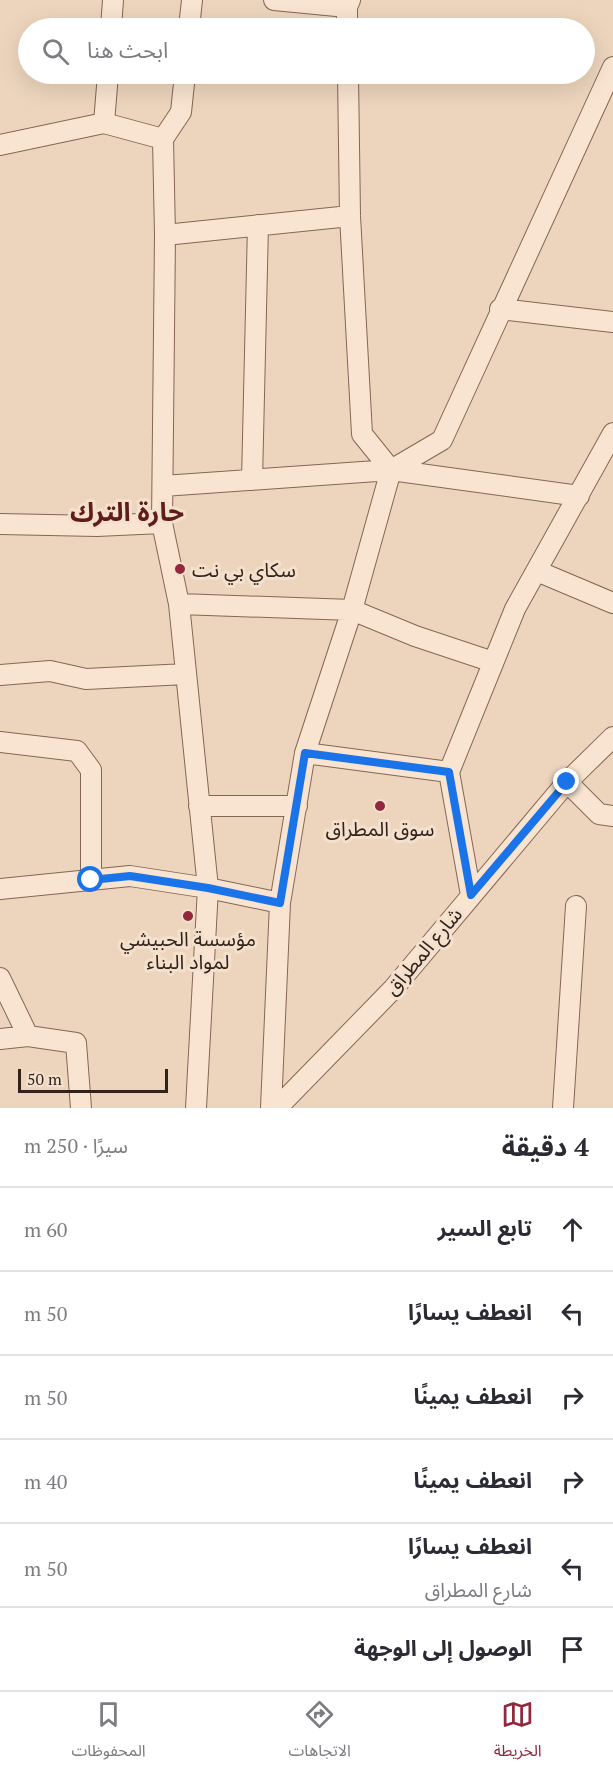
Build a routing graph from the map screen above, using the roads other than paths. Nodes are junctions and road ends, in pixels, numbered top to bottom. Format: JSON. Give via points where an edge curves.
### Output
{"nodes":[{"id":1,"x":113,"y":0,"type":"edge"},
{"id":2,"x":192,"y":0,"type":"edge"},
{"id":3,"x":274,"y":0,"type":"edge"},
{"id":4,"x":348,"y":4,"type":"edge"},
{"id":5,"x":112,"y":18,"type":"edge"},
{"id":6,"x":190,"y":18,"type":"edge"},
{"id":7,"x":613,"y":67,"type":"edge"},
{"id":8,"x":107,"y":84,"type":"edge"},
{"id":9,"x":184,"y":84,"type":"edge"},
{"id":10,"x":348,"y":84,"type":"edge"},
{"id":11,"x":104,"y":123,"type":"junction"},
{"id":12,"x":163,"y":139,"type":"junction"},
{"id":13,"x":0,"y":146,"type":"edge"},
{"id":14,"x":350,"y":216,"type":"junction"},
{"id":15,"x":258,"y":225,"type":"junction"},
{"id":16,"x":165,"y":235,"type":"junction"},
{"id":17,"x":500,"y":309,"type":"junction"},
{"id":18,"x":613,"y":322,"type":"edge"},
{"id":19,"x":613,"y":434,"type":"edge"},
{"id":20,"x":391,"y":470,"type":"junction"},
{"id":21,"x":252,"y":480,"type":"junction"},
{"id":22,"x":163,"y":486,"type":"junction"},
{"id":23,"x":579,"y":496,"type":"junction"},
{"id":24,"x":162,"y":523,"type":"junction"},
{"id":25,"x":0,"y":524,"type":"edge"},
{"id":26,"x":537,"y":571,"type":"junction"},
{"id":27,"x":613,"y":603,"type":"edge"},
{"id":28,"x":179,"y":604,"type":"junction"},
{"id":29,"x":352,"y":610,"type":"junction"},
{"id":30,"x":493,"y":662,"type":"junction"},
{"id":31,"x":186,"y":674,"type":"junction"},
{"id":32,"x":0,"y":675,"type":"edge"},
{"id":33,"x":613,"y":737,"type":"edge"},
{"id":34,"x":0,"y":742,"type":"edge"},
{"id":35,"x":305,"y":753,"type":"junction"},
{"id":36,"x":449,"y":772,"type":"junction"},
{"id":37,"x":567,"y":782,"type":"junction"},
{"id":38,"x":199,"y":806,"type":"junction"},
{"id":39,"x":297,"y":806,"type":"junction"},
{"id":40,"x":613,"y":816,"type":"edge"},
{"id":41,"x":91,"y":880,"type":"junction"},
{"id":42,"x":208,"y":888,"type":"junction"},
{"id":43,"x":0,"y":889,"type":"edge"},
{"id":44,"x":471,"y":895,"type":"junction"},
{"id":45,"x":280,"y":903,"type":"junction"},
{"id":46,"x":576,"y":906,"type":"dead end"},
{"id":47,"x":0,"y":978,"type":"edge"},
{"id":48,"x":28,"y":1036,"type":"junction"},
{"id":49,"x":0,"y":1039,"type":"edge"},
{"id":50,"x":283,"y":1106,"type":"edge"},
{"id":51,"x":81,"y":1108,"type":"edge"},
{"id":52,"x":196,"y":1108,"type":"edge"},
{"id":53,"x":563,"y":1108,"type":"edge"}],
"edges":[{"from":1,"to":5,"type":"street"},
{"from":2,"to":6,"type":"street"},
{"from":3,"to":4,"type":"street"},
{"from":7,"to":17,"type":"street"},
{"from":8,"to":11,"type":"street"},
{"from":9,"to":12,"type":"street","via":[[181,112]]},
{"from":10,"to":14,"type":"street"},
{"from":11,"to":12,"type":"street"},
{"from":11,"to":13,"type":"street"},
{"from":12,"to":16,"type":"street"},
{"from":14,"to":15,"type":"street"},
{"from":14,"to":20,"type":"street","via":[[362,434]]},
{"from":15,"to":16,"type":"street"},
{"from":15,"to":21,"type":"street"},
{"from":16,"to":22,"type":"street"},
{"from":17,"to":18,"type":"street"},
{"from":17,"to":20,"type":"street","via":[[442,440]]},
{"from":19,"to":23,"type":"street"},
{"from":20,"to":21,"type":"street"},
{"from":20,"to":23,"type":"street"},
{"from":20,"to":29,"type":"street"},
{"from":21,"to":22,"type":"street"},
{"from":22,"to":24,"type":"street"},
{"from":23,"to":26,"type":"street"},
{"from":24,"to":25,"type":"street"},
{"from":24,"to":28,"type":"street"},
{"from":26,"to":27,"type":"street"},
{"from":26,"to":30,"type":"street","via":[[515,609]]},
{"from":28,"to":29,"type":"street"},
{"from":28,"to":31,"type":"street"},
{"from":29,"to":30,"type":"street"},
{"from":29,"to":35,"type":"street"},
{"from":30,"to":36,"type":"street"},
{"from":31,"to":32,"type":"street","via":[[86,680],[50,671]]},
{"from":31,"to":38,"type":"street"},
{"from":33,"to":37,"type":"street","name":"شارع المطراق"},
{"from":34,"to":41,"type":"street","via":[[77,751],[91,770]]},
{"from":35,"to":36,"type":"street"},
{"from":35,"to":39,"type":"street"},
{"from":36,"to":44,"type":"street"},
{"from":37,"to":40,"type":"street","via":[[599,814]]},
{"from":37,"to":44,"type":"street","name":"شارع المطراق"},
{"from":38,"to":39,"type":"street"},
{"from":38,"to":42,"type":"street"},
{"from":39,"to":45,"type":"street"},
{"from":41,"to":42,"type":"street","via":[[130,876]]},
{"from":41,"to":43,"type":"street"},
{"from":42,"to":45,"type":"street"},
{"from":42,"to":52,"type":"street"},
{"from":44,"to":50,"type":"street","name":"شارع المطراق","via":[[393,989]]},
{"from":45,"to":50,"type":"street"},
{"from":46,"to":53,"type":"street"},
{"from":47,"to":48,"type":"street"},
{"from":48,"to":49,"type":"street"},
{"from":48,"to":51,"type":"street","via":[[76,1043]]}]}
